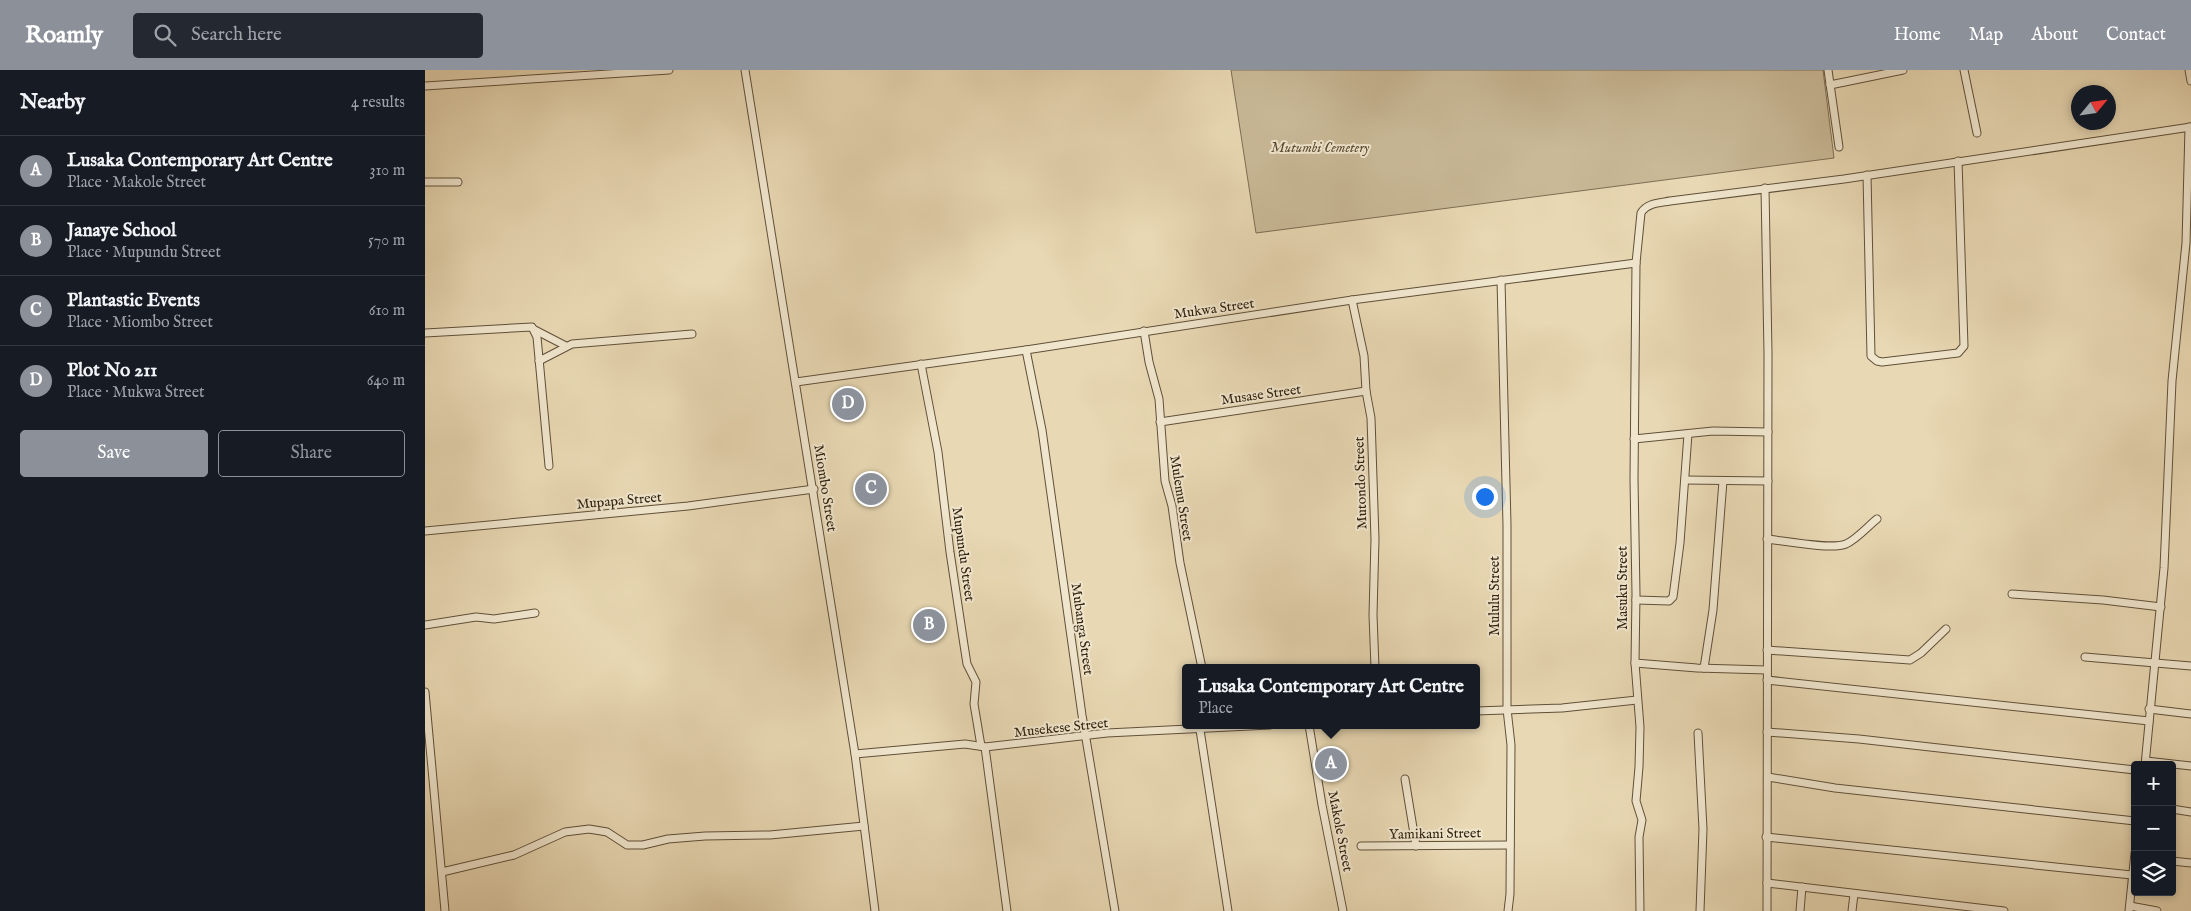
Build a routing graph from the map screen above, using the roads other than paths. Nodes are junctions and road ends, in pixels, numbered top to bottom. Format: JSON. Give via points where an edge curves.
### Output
{"nodes":[{"id":1,"x":669,"y":70,"type":"edge"},
{"id":2,"x":745,"y":70,"type":"edge"},
{"id":3,"x":1828,"y":70,"type":"edge"},
{"id":4,"x":1903,"y":70,"type":"edge"},
{"id":5,"x":1963,"y":70,"type":"edge"},
{"id":6,"x":2189,"y":70,"type":"edge"},
{"id":7,"x":2191,"y":81,"type":"edge"},
{"id":8,"x":1830,"y":85,"type":"junction"},
{"id":9,"x":425,"y":86,"type":"edge"},
{"id":10,"x":2190,"y":127,"type":"edge"},
{"id":11,"x":1977,"y":133,"type":"dead end"},
{"id":12,"x":1839,"y":146,"type":"dead end"},
{"id":13,"x":1958,"y":161,"type":"junction"},
{"id":14,"x":1867,"y":175,"type":"junction"},
{"id":15,"x":425,"y":182,"type":"edge"},
{"id":16,"x":458,"y":182,"type":"dead end"},
{"id":17,"x":1765,"y":188,"type":"junction"},
{"id":18,"x":1637,"y":263,"type":"junction"},
{"id":19,"x":1501,"y":280,"type":"junction"},
{"id":20,"x":1352,"y":300,"type":"junction"},
{"id":21,"x":535,"y":330,"type":"junction"},
{"id":22,"x":1144,"y":331,"type":"junction"},
{"id":23,"x":425,"y":333,"type":"edge"},
{"id":24,"x":692,"y":334,"type":"dead end"},
{"id":25,"x":566,"y":346,"type":"junction"},
{"id":26,"x":1026,"y":350,"type":"junction"},
{"id":27,"x":539,"y":361,"type":"junction"},
{"id":28,"x":921,"y":364,"type":"junction"},
{"id":29,"x":796,"y":382,"type":"junction"},
{"id":30,"x":1366,"y":392,"type":"junction"},
{"id":31,"x":1160,"y":422,"type":"junction"},
{"id":32,"x":1768,"y":432,"type":"junction"},
{"id":33,"x":1688,"y":434,"type":"junction"},
{"id":34,"x":1635,"y":440,"type":"junction"},
{"id":35,"x":549,"y":466,"type":"dead end"},
{"id":36,"x":1685,"y":480,"type":"junction"},
{"id":37,"x":1723,"y":481,"type":"junction"},
{"id":38,"x":1767,"y":481,"type":"junction"},
{"id":39,"x":814,"y":489,"type":"junction"},
{"id":40,"x":1877,"y":519,"type":"dead end"},
{"id":41,"x":425,"y":531,"type":"edge"},
{"id":42,"x":1767,"y":539,"type":"junction"},
{"id":43,"x":2012,"y":594,"type":"dead end"},
{"id":44,"x":1636,"y":600,"type":"junction"},
{"id":45,"x":2161,"y":607,"type":"junction"},
{"id":46,"x":535,"y":613,"type":"dead end"},
{"id":47,"x":425,"y":625,"type":"edge"},
{"id":48,"x":1946,"y":629,"type":"dead end"},
{"id":49,"x":1767,"y":650,"type":"junction"},
{"id":50,"x":2085,"y":657,"type":"dead end"},
{"id":51,"x":2155,"y":662,"type":"junction"},
{"id":52,"x":1635,"y":663,"type":"junction"},
{"id":53,"x":1201,"y":664,"type":"edge"},
{"id":54,"x":1375,"y":664,"type":"edge"},
{"id":55,"x":2191,"y":666,"type":"edge"},
{"id":56,"x":1704,"y":668,"type":"junction"},
{"id":57,"x":1767,"y":670,"type":"junction"},
{"id":58,"x":1767,"y":680,"type":"junction"},
{"id":59,"x":425,"y":692,"type":"edge"},
{"id":60,"x":1637,"y":700,"type":"junction"},
{"id":61,"x":1507,"y":709,"type":"junction"},
{"id":62,"x":2149,"y":709,"type":"junction"},
{"id":63,"x":426,"y":711,"type":"edge"},
{"id":64,"x":1480,"y":711,"type":"edge"},
{"id":65,"x":2191,"y":714,"type":"edge"},
{"id":66,"x":2149,"y":721,"type":"junction"},
{"id":67,"x":1203,"y":729,"type":"edge"},
{"id":68,"x":1310,"y":729,"type":"edge"},
{"id":69,"x":1200,"y":730,"type":"junction"},
{"id":70,"x":1767,"y":732,"type":"junction"},
{"id":71,"x":1698,"y":733,"type":"dead end"},
{"id":72,"x":1085,"y":736,"type":"junction"},
{"id":73,"x":983,"y":747,"type":"junction"},
{"id":74,"x":855,"y":754,"type":"junction"},
{"id":75,"x":2145,"y":761,"type":"edge"},
{"id":76,"x":2176,"y":765,"type":"edge"},
{"id":77,"x":2191,"y":766,"type":"edge"},
{"id":78,"x":2131,"y":770,"type":"edge"},
{"id":79,"x":1768,"y":777,"type":"junction"},
{"id":80,"x":1405,"y":779,"type":"dead end"},
{"id":81,"x":2176,"y":810,"type":"edge"},
{"id":82,"x":2191,"y":812,"type":"edge"},
{"id":83,"x":2131,"y":821,"type":"edge"},
{"id":84,"x":864,"y":826,"type":"junction"},
{"id":85,"x":1767,"y":837,"type":"junction"},
{"id":86,"x":1510,"y":845,"type":"junction"},
{"id":87,"x":1361,"y":846,"type":"dead end"},
{"id":88,"x":1416,"y":846,"type":"junction"},
{"id":89,"x":2176,"y":861,"type":"edge"},
{"id":90,"x":2191,"y":863,"type":"edge"},
{"id":91,"x":442,"y":872,"type":"junction"},
{"id":92,"x":2131,"y":875,"type":"edge"},
{"id":93,"x":1767,"y":883,"type":"junction"},
{"id":94,"x":2131,"y":886,"type":"edge"},
{"id":95,"x":1802,"y":887,"type":"junction"},
{"id":96,"x":1853,"y":894,"type":"junction"},
{"id":97,"x":2129,"y":909,"type":"edge"},
{"id":98,"x":445,"y":911,"type":"edge"},
{"id":99,"x":875,"y":911,"type":"edge"},
{"id":100,"x":1007,"y":911,"type":"edge"},
{"id":101,"x":1115,"y":911,"type":"edge"},
{"id":102,"x":1229,"y":911,"type":"edge"},
{"id":103,"x":1343,"y":911,"type":"edge"},
{"id":104,"x":1508,"y":911,"type":"edge"},
{"id":105,"x":1640,"y":911,"type":"edge"},
{"id":106,"x":1700,"y":911,"type":"edge"},
{"id":107,"x":1767,"y":911,"type":"edge"},
{"id":108,"x":1800,"y":911,"type":"edge"},
{"id":109,"x":1852,"y":911,"type":"edge"},
{"id":110,"x":2004,"y":911,"type":"edge"},
{"id":111,"x":2157,"y":911,"type":"edge"}],
"edges":[{"from":1,"to":9,"type":"street"},
{"from":2,"to":29,"type":"street","name":"Miombo Street"},
{"from":3,"to":8,"type":"street"},
{"from":4,"to":8,"type":"street"},
{"from":5,"to":11,"type":"street"},
{"from":6,"to":7,"type":"street"},
{"from":8,"to":12,"type":"street"},
{"from":10,"to":13,"type":"street","name":"Masuku Street"},
{"from":10,"to":45,"type":"street","via":[[2187,242],[2172,381]]},
{"from":13,"to":14,"type":"street","name":"Masuku Street"},
{"from":13,"to":14,"type":"street","via":[[1964,346],[1958,354],[1882,362],[1871,356]]},
{"from":14,"to":17,"type":"street","name":"Masuku Street"},
{"from":15,"to":16,"type":"street"},
{"from":17,"to":18,"type":"street","name":"Masuku Street","via":[[1648,205],[1641,213]]},
{"from":17,"to":32,"type":"street"},
{"from":18,"to":19,"type":"street","name":"Mukwa Street"},
{"from":18,"to":34,"type":"street","name":"Masuku Street"},
{"from":19,"to":20,"type":"street","name":"Mukwa Street"},
{"from":19,"to":61,"type":"street","name":"Mululu Street","via":[[1507,525]]},
{"from":20,"to":22,"type":"street","name":"Mukwa Street"},
{"from":20,"to":30,"type":"street","name":"Mutondo Street","via":[[1364,356]]},
{"from":21,"to":23,"type":"street","via":[[529,326]]},
{"from":21,"to":25,"type":"street"},
{"from":21,"to":27,"type":"street"},
{"from":22,"to":26,"type":"street","name":"Mukwa Street"},
{"from":22,"to":31,"type":"street","name":"Mulemu Street","via":[[1159,399]]},
{"from":24,"to":25,"type":"street"},
{"from":25,"to":27,"type":"street"},
{"from":26,"to":28,"type":"street","name":"Mukwa Street"},
{"from":26,"to":72,"type":"street","name":"Mubanga Street","via":[[1042,430]]},
{"from":27,"to":35,"type":"street"},
{"from":28,"to":29,"type":"street","name":"Mukwa Street"},
{"from":28,"to":73,"type":"street","name":"Mupundu Street","via":[[938,452],[967,664],[976,682],[974,704]]},
{"from":29,"to":39,"type":"street","name":"Miombo Street"},
{"from":30,"to":31,"type":"street","name":"Musase Street"},
{"from":30,"to":54,"type":"street","name":"Mutondo Street","via":[[1371,418]]},
{"from":31,"to":53,"type":"street","name":"Mulemu Street","via":[[1165,481]]},
{"from":32,"to":33,"type":"street"},
{"from":32,"to":38,"type":"street"},
{"from":33,"to":34,"type":"street"},
{"from":33,"to":36,"type":"street"},
{"from":34,"to":44,"type":"street","name":"Masuku Street"},
{"from":36,"to":37,"type":"street"},
{"from":36,"to":44,"type":"street","via":[[1673,597],[1669,601]]},
{"from":37,"to":38,"type":"street"},
{"from":37,"to":56,"type":"street","via":[[1713,610]]},
{"from":38,"to":42,"type":"street"},
{"from":39,"to":41,"type":"street","name":"Mupapa Street","via":[[687,506]]},
{"from":39,"to":74,"type":"street","name":"Miombo Street"},
{"from":40,"to":42,"type":"street","via":[[1843,545]]},
{"from":42,"to":49,"type":"street"},
{"from":43,"to":45,"type":"street"},
{"from":44,"to":52,"type":"street","name":"Masuku Street"},
{"from":45,"to":51,"type":"street"},
{"from":46,"to":47,"type":"street"},
{"from":48,"to":49,"type":"street","via":[[1910,660]]},
{"from":49,"to":57,"type":"street"},
{"from":50,"to":51,"type":"street"},
{"from":51,"to":55,"type":"street"},
{"from":51,"to":62,"type":"street"},
{"from":52,"to":56,"type":"street"},
{"from":52,"to":60,"type":"street","name":"Masuku Street"},
{"from":56,"to":57,"type":"street"},
{"from":57,"to":58,"type":"street"},
{"from":58,"to":66,"type":"street"},
{"from":58,"to":70,"type":"street"},
{"from":59,"to":63,"type":"street"},
{"from":60,"to":61,"type":"street","via":[[1562,708]]},
{"from":60,"to":105,"type":"street","name":"Masuku Street","via":[[1640,747],[1636,801],[1643,820],[1639,837]]},
{"from":61,"to":64,"type":"street"},
{"from":61,"to":86,"type":"street","name":"Mululu Street","via":[[1511,745]]},
{"from":62,"to":65,"type":"street"},
{"from":62,"to":66,"type":"street"},
{"from":63,"to":91,"type":"street"},
{"from":66,"to":75,"type":"street"},
{"from":67,"to":69,"type":"street","name":"Musekese Street"},
{"from":68,"to":103,"type":"street","name":"Makole Street"},
{"from":69,"to":72,"type":"street","name":"Musekese Street"},
{"from":69,"to":102,"type":"street"},
{"from":70,"to":78,"type":"street"},
{"from":70,"to":79,"type":"street"},
{"from":71,"to":106,"type":"street","via":[[1703,829]]},
{"from":72,"to":73,"type":"street","name":"Musekese Street"},
{"from":72,"to":101,"type":"street","name":"Mubanga Street"},
{"from":73,"to":74,"type":"street","name":"Musekese Street","via":[[965,744]]},
{"from":73,"to":100,"type":"street","name":"Mupundu Street"},
{"from":74,"to":84,"type":"street","name":"Miombo Street"},
{"from":76,"to":77,"type":"street"},
{"from":79,"to":83,"type":"street","via":[[1854,790]]},
{"from":79,"to":85,"type":"street"},
{"from":80,"to":88,"type":"street"},
{"from":81,"to":82,"type":"street"},
{"from":84,"to":91,"type":"street","via":[[769,835],[668,839],[643,845],[627,845],[607,832],[589,829],[565,832],[514,855]]},
{"from":84,"to":99,"type":"street","name":"Miombo Street"},
{"from":85,"to":92,"type":"street"},
{"from":85,"to":93,"type":"street"},
{"from":86,"to":88,"type":"street","name":"Yamikani Street"},
{"from":86,"to":104,"type":"street","name":"Mululu Street"},
{"from":87,"to":88,"type":"street","name":"Yamikani Street"},
{"from":89,"to":90,"type":"street"},
{"from":91,"to":98,"type":"street"},
{"from":93,"to":95,"type":"street"},
{"from":93,"to":107,"type":"street"},
{"from":94,"to":97,"type":"street"},
{"from":95,"to":96,"type":"street"},
{"from":95,"to":108,"type":"street"},
{"from":96,"to":109,"type":"street"},
{"from":96,"to":110,"type":"street"},
{"from":97,"to":111,"type":"street"}]}
